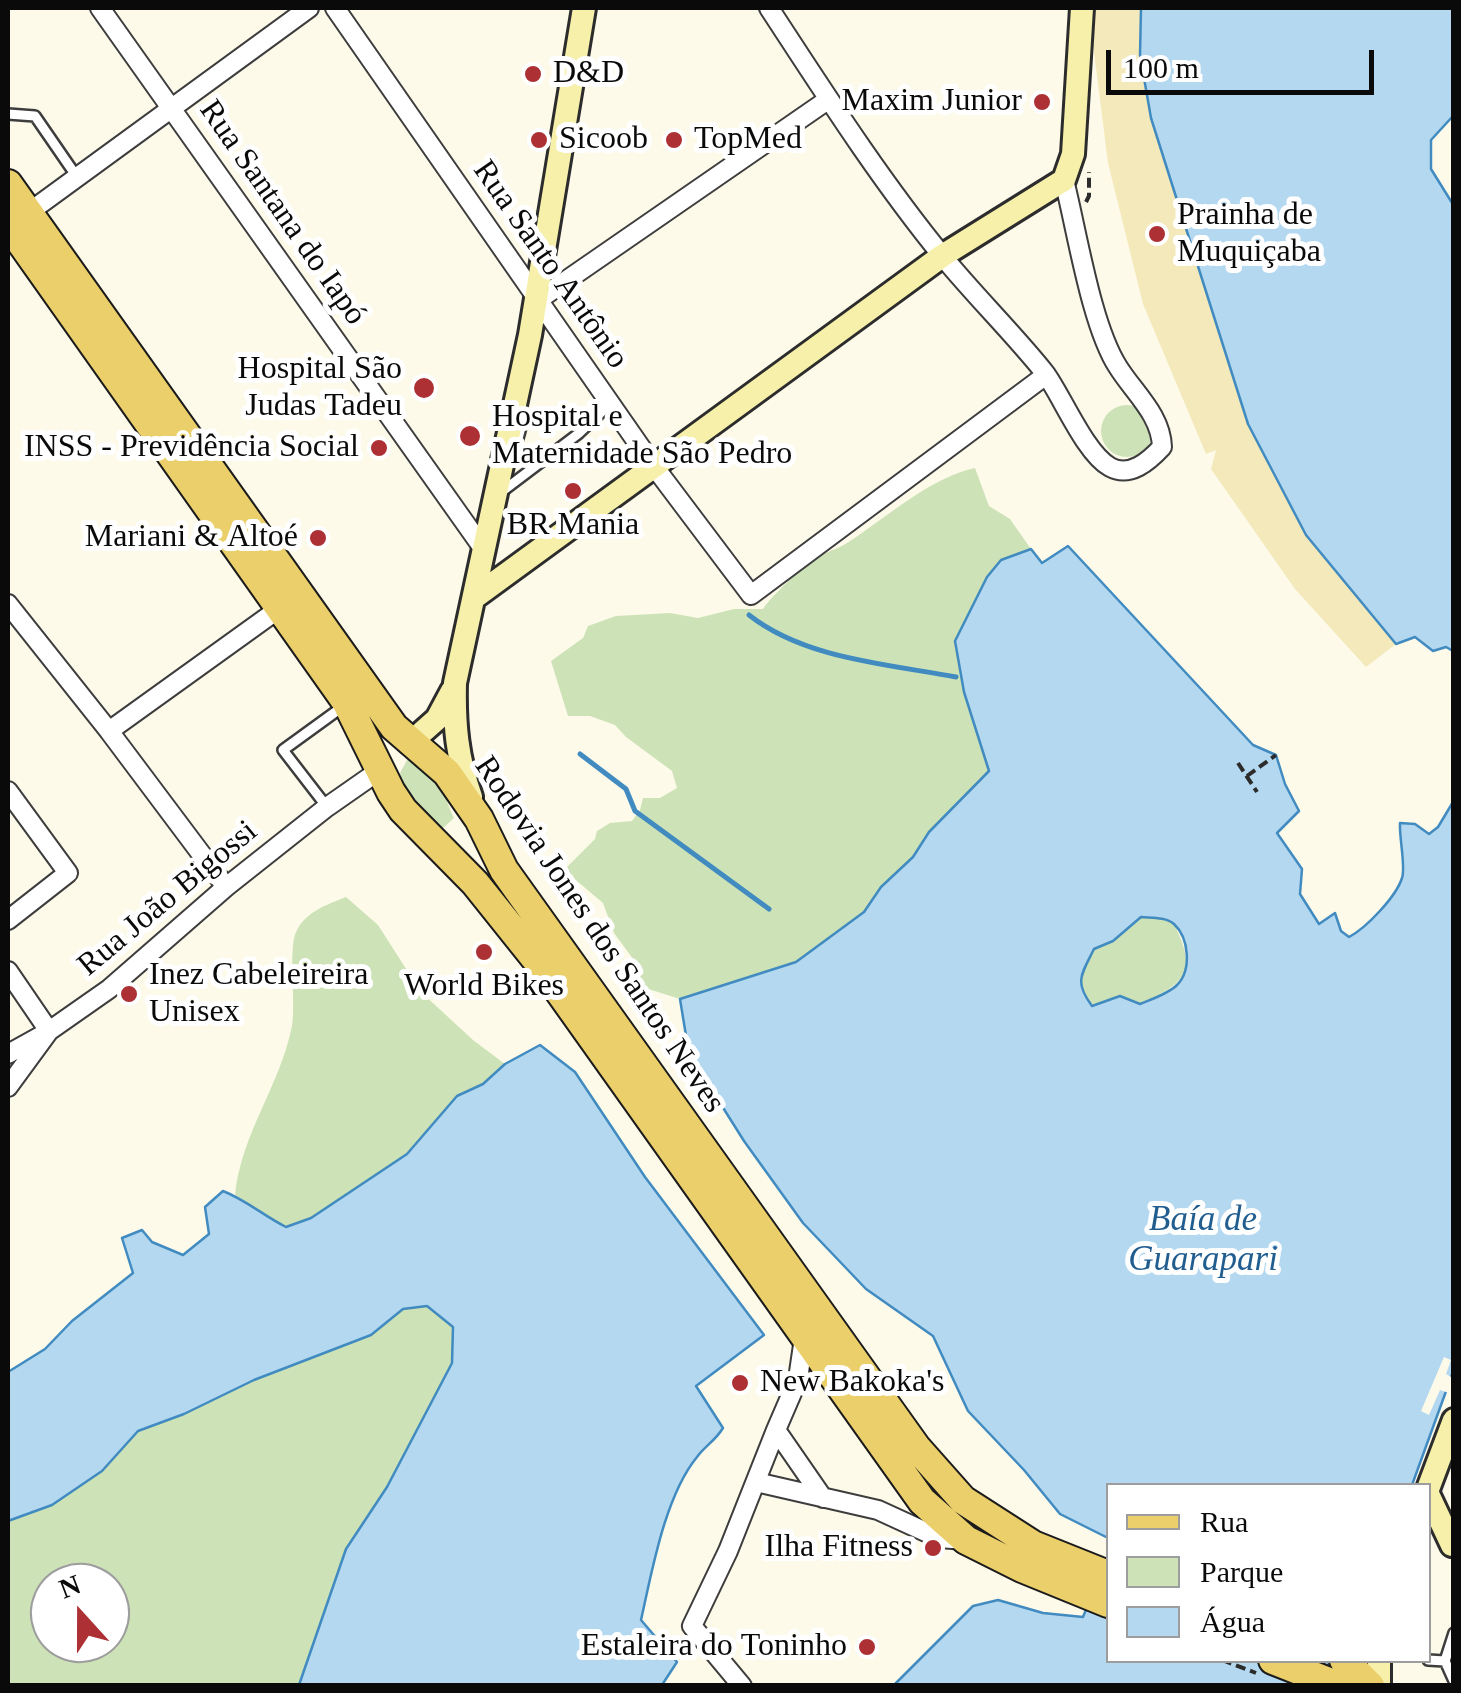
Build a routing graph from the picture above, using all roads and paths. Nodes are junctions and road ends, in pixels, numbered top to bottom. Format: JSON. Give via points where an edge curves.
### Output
{"nodes":[{"id":1,"x":100,"y":8,"type":"edge"},
{"id":2,"x":310,"y":8,"type":"edge"},
{"id":3,"x":335,"y":8,"type":"edge"},
{"id":4,"x":584,"y":8,"type":"edge"},
{"id":5,"x":769,"y":8,"type":"edge"},
{"id":6,"x":1082,"y":8,"type":"edge"},
{"id":7,"x":829,"y":100,"type":"junction"},
{"id":8,"x":172,"y":108,"type":"junction"},
{"id":9,"x":8,"y":114,"type":"edge"},
{"id":10,"x":77,"y":177,"type":"junction"},
{"id":11,"x":1064,"y":180,"type":"junction"},
{"id":12,"x":8,"y":184,"type":"edge"},
{"id":13,"x":13,"y":222,"type":"edge"},
{"id":14,"x":942,"y":256,"type":"junction"},
{"id":15,"x":537,"y":299,"type":"junction"},
{"id":16,"x":1046,"y":375,"type":"junction"},
{"id":17,"x":610,"y":404,"type":"junction"},
{"id":18,"x":654,"y":465,"type":"junction"},
{"id":19,"x":498,"y":490,"type":"junction"},
{"id":20,"x":485,"y":551,"type":"junction"},
{"id":21,"x":475,"y":597,"type":"junction"},
{"id":22,"x":290,"y":601,"type":"junction"},
{"id":23,"x":8,"y":604,"type":"edge"},
{"id":24,"x":455,"y":683,"type":"junction"},
{"id":25,"x":347,"y":703,"type":"junction"},
{"id":26,"x":108,"y":731,"type":"junction"},
{"id":27,"x":410,"y":743,"type":"junction"},
{"id":28,"x":1276,"y":754,"type":"dead end"},
{"id":29,"x":1238,"y":763,"type":"dead end"},
{"id":30,"x":380,"y":770,"type":"junction"},
{"id":31,"x":1246,"y":776,"type":"junction"},
{"id":32,"x":8,"y":792,"type":"edge"},
{"id":33,"x":1257,"y":792,"type":"dead end"},
{"id":34,"x":326,"y":807,"type":"junction"},
{"id":35,"x":479,"y":820,"type":"junction"},
{"id":36,"x":226,"y":888,"type":"junction"},
{"id":37,"x":8,"y":920,"type":"edge"},
{"id":38,"x":8,"y":971,"type":"edge"},
{"id":39,"x":48,"y":1031,"type":"junction"},
{"id":40,"x":8,"y":1054,"type":"edge"},
{"id":41,"x":8,"y":1087,"type":"edge"},
{"id":42,"x":804,"y":1338,"type":"junction"},
{"id":43,"x":1454,"y":1420,"type":"edge"},
{"id":44,"x":776,"y":1430,"type":"junction"},
{"id":45,"x":756,"y":1482,"type":"junction"},
{"id":46,"x":1431,"y":1483,"type":"edge"},
{"id":47,"x":823,"y":1498,"type":"junction"},
{"id":48,"x":1431,"y":1498,"type":"edge"},
{"id":49,"x":966,"y":1540,"type":"junction"},
{"id":50,"x":1453,"y":1547,"type":"edge"},
{"id":51,"x":1092,"y":1579,"type":"edge"},
{"id":52,"x":1106,"y":1600,"type":"edge"},
{"id":53,"x":1454,"y":1633,"type":"edge"},
{"id":54,"x":1431,"y":1660,"type":"edge"},
{"id":55,"x":1446,"y":1660,"type":"junction"},
{"id":56,"x":1294,"y":1663,"type":"edge"},
{"id":57,"x":1342,"y":1670,"type":"edge"},
{"id":58,"x":1454,"y":1681,"type":"edge"},
{"id":59,"x":742,"y":1686,"type":"edge"},
{"id":60,"x":1370,"y":1686,"type":"edge"}],
"edges":[{"from":1,"to":8,"type":"street","name":"Rua Santana do Iapó"},
{"from":2,"to":8,"type":"street"},
{"from":3,"to":15,"type":"street","name":"Rua Santo Antônio"},
{"from":4,"to":15,"type":"street"},
{"from":5,"to":7,"type":"street"},
{"from":6,"to":11,"type":"street","via":[[1073,154]]},
{"from":7,"to":14,"type":"street"},
{"from":7,"to":15,"type":"street"},
{"from":8,"to":10,"type":"street"},
{"from":8,"to":20,"type":"street","name":"Rua Santana do Iapó"},
{"from":9,"to":10,"type":"lane","via":[[35,116]]},
{"from":10,"to":13,"type":"street"},
{"from":11,"to":14,"type":"street"},
{"from":11,"to":16,"type":"street","via":[[1101,331],[1162,428],[1162,447],[1130,470],[1110,467],[1086,442]]},
{"from":12,"to":13,"type":"main road","name":"Rodovia Jones dos Santos Neves"},
{"from":13,"to":22,"type":"main road","name":"Rodovia Jones dos Santos Neves"},
{"from":14,"to":16,"type":"street"},
{"from":14,"to":18,"type":"street"},
{"from":15,"to":17,"type":"street","name":"Rua Santo Antônio"},
{"from":15,"to":19,"type":"street"},
{"from":16,"to":18,"type":"street","name":"Rua Santo Antônio","via":[[752,596]]},
{"from":17,"to":18,"type":"street","name":"Rua Santo Antônio"},
{"from":17,"to":19,"type":"lane"},
{"from":18,"to":21,"type":"street"},
{"from":19,"to":20,"type":"street"},
{"from":20,"to":21,"type":"street"},
{"from":21,"to":24,"type":"street"},
{"from":22,"to":25,"type":"main road","name":"Rodovia Jones dos Santos Neves"},
{"from":22,"to":26,"type":"street"},
{"from":22,"to":27,"type":"main road","name":"Rodovia Jones dos Santos Neves"},
{"from":23,"to":26,"type":"street"},
{"from":24,"to":27,"type":"street","via":[[437,718]]},
{"from":24,"to":35,"type":"street","via":[[460,764]]},
{"from":25,"to":30,"type":"main road","name":"Rodovia Jones dos Santos Neves"},
{"from":25,"to":34,"type":"lane","via":[[283,750]]},
{"from":26,"to":36,"type":"street"},
{"from":27,"to":30,"type":"main road"},
{"from":27,"to":35,"type":"main road","name":"Rodovia Jones dos Santos Neves","via":[[447,773]]},
{"from":28,"to":31,"type":"path"},
{"from":29,"to":31,"type":"path"},
{"from":30,"to":34,"type":"street","name":"Rua João Bigossi"},
{"from":30,"to":42,"type":"main road","name":"Rodovia Jones dos Santos Neves","via":[[403,810],[540,963]]},
{"from":31,"to":33,"type":"path"},
{"from":32,"to":37,"type":"street","via":[[68,873]]},
{"from":34,"to":36,"type":"street","name":"Rua João Bigossi"},
{"from":35,"to":51,"type":"main road","name":"Rodovia Jones dos Santos Neves","via":[[504,870],[916,1447],[963,1500]]},
{"from":36,"to":39,"type":"street","name":"Rua João Bigossi","via":[[110,989]]},
{"from":38,"to":39,"type":"street"},
{"from":39,"to":40,"type":"street"},
{"from":39,"to":41,"type":"street","name":"Rua João Bigossi"},
{"from":42,"to":44,"type":"street","via":[[798,1380]]},
{"from":42,"to":49,"type":"main road","name":"Rodovia Jones dos Santos Neves","via":[[922,1501]]},
{"from":43,"to":46,"type":"street"},
{"from":44,"to":45,"type":"street"},
{"from":44,"to":47,"type":"street"},
{"from":45,"to":47,"type":"street"},
{"from":45,"to":59,"type":"street","via":[[692,1626]]},
{"from":47,"to":49,"type":"street","via":[[878,1510],[939,1538]]},
{"from":48,"to":50,"type":"street"},
{"from":49,"to":51,"type":"main road","name":"Rodovia Jones dos Santos Neves"},
{"from":51,"to":52,"type":"main road","name":"Rodovia Jones dos Santos Neves"},
{"from":53,"to":55,"type":"lane"},
{"from":54,"to":55,"type":"lane"},
{"from":55,"to":58,"type":"lane"},
{"from":56,"to":57,"type":"main road"},
{"from":57,"to":60,"type":"main road"}]}
